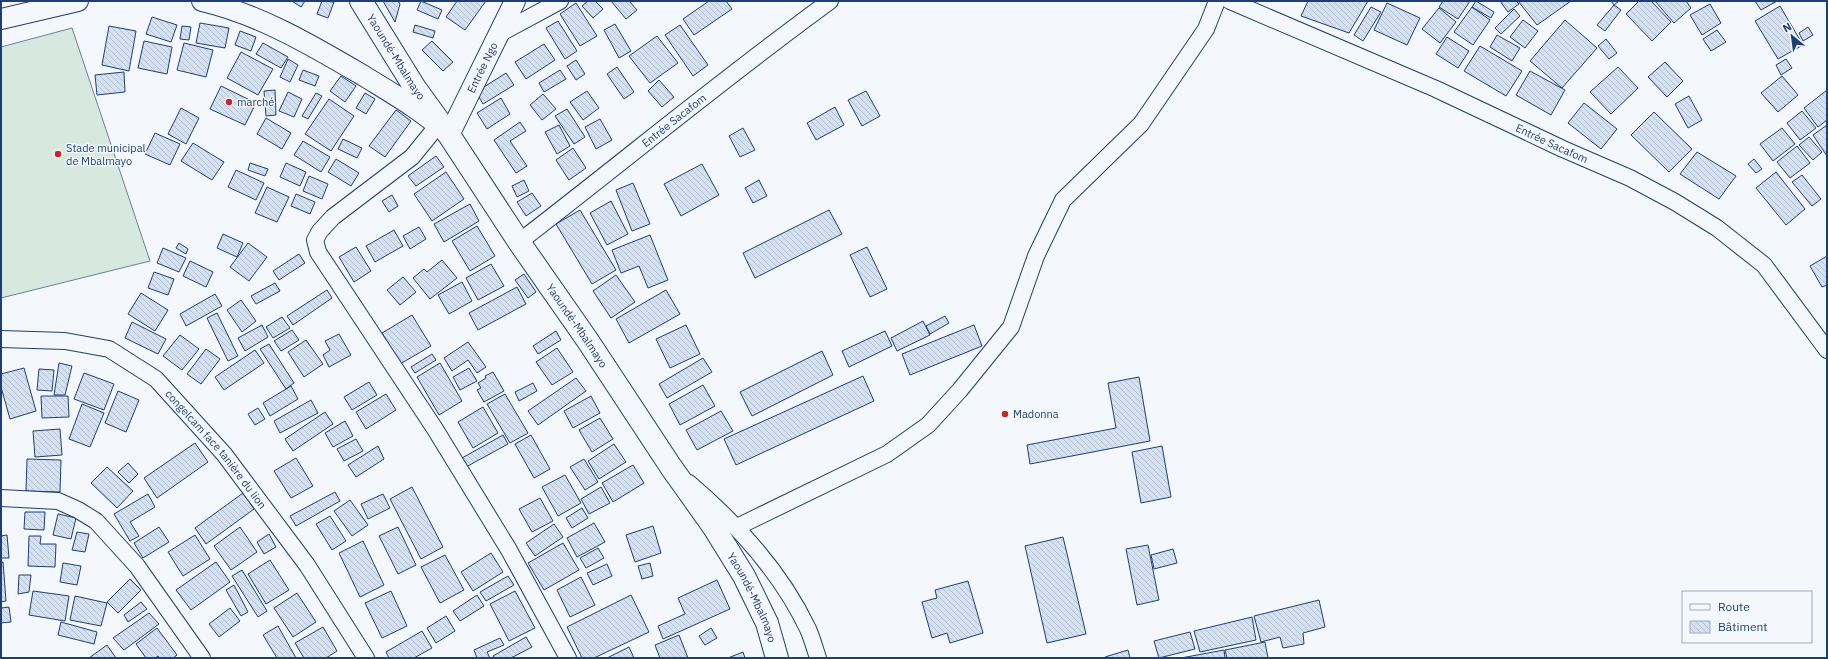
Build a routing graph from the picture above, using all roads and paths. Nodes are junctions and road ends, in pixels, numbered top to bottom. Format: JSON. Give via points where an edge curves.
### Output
{"nodes":[{"id":1,"x":78,"y":1,"type":"edge"},
{"id":2,"x":202,"y":1,"type":"edge"},
{"id":3,"x":361,"y":1,"type":"edge"},
{"id":4,"x":516,"y":1,"type":"edge"},
{"id":5,"x":560,"y":1,"type":"edge"},
{"id":6,"x":830,"y":1,"type":"edge"},
{"id":7,"x":1217,"y":1,"type":"edge"},
{"id":8,"x":1230,"y":1,"type":"edge"},
{"id":9,"x":1,"y":19,"type":"edge"},
{"id":10,"x":500,"y":34,"type":"junction"},
{"id":11,"x":443,"y":130,"type":"junction"},
{"id":12,"x":519,"y":242,"type":"junction"},
{"id":13,"x":1,"y":339,"type":"edge"},
{"id":14,"x":1827,"y":350,"type":"edge"},
{"id":15,"x":671,"y":467,"type":"junction"},
{"id":16,"x":1,"y":498,"type":"edge"},
{"id":17,"x":737,"y":527,"type":"junction"},
{"id":18,"x":202,"y":658,"type":"edge"},
{"id":19,"x":366,"y":658,"type":"edge"},
{"id":20,"x":568,"y":658,"type":"edge"},
{"id":21,"x":777,"y":658,"type":"edge"},
{"id":22,"x":818,"y":658,"type":"edge"}],
"edges":[{"from":1,"to":9,"type":"street"},
{"from":2,"to":11,"type":"street","via":[[255,18],[334,58],[413,106]]},
{"from":3,"to":11,"type":"highway","name":"Yaoundé-Mbalmayo"},
{"from":4,"to":10,"type":"street","name":"Entrée Ngo"},
{"from":5,"to":10,"type":"street"},
{"from":6,"to":12,"type":"street","name":"Entrée Sacafom","via":[[772,43]]},
{"from":7,"to":17,"type":"street","via":[[1206,29],[1141,124],[1064,200],[1036,256],[1011,327],[949,402],[928,425],[887,454]]},
{"from":8,"to":14,"type":"street","name":"Entrée Sacafom","via":[[1436,89],[1630,178],[1675,202],[1717,228],[1764,266]]},
{"from":10,"to":11,"type":"street","name":"Entrée Ngo"},
{"from":11,"to":12,"type":"highway","name":"Yaoundé-Mbalmayo"},
{"from":11,"to":20,"type":"street","via":[[333,218],[315,240],[318,252],[435,429],[505,543]]},
{"from":12,"to":15,"type":"highway","name":"Yaoundé-Mbalmayo"},
{"from":13,"to":19,"type":"street","name":"congelcam face tanière du lion","via":[[65,341],[109,349],[156,379],[224,454],[307,565]]},
{"from":15,"to":17,"type":"street","via":[[717,506]]},
{"from":15,"to":21,"type":"highway","name":"Yaoundé-Mbalmayo","via":[[713,526],[744,576],[767,623]]},
{"from":16,"to":18,"type":"street","via":[[58,501],[96,522],[137,566]]},
{"from":17,"to":22,"type":"street","via":[[783,585],[808,629]]}]}
